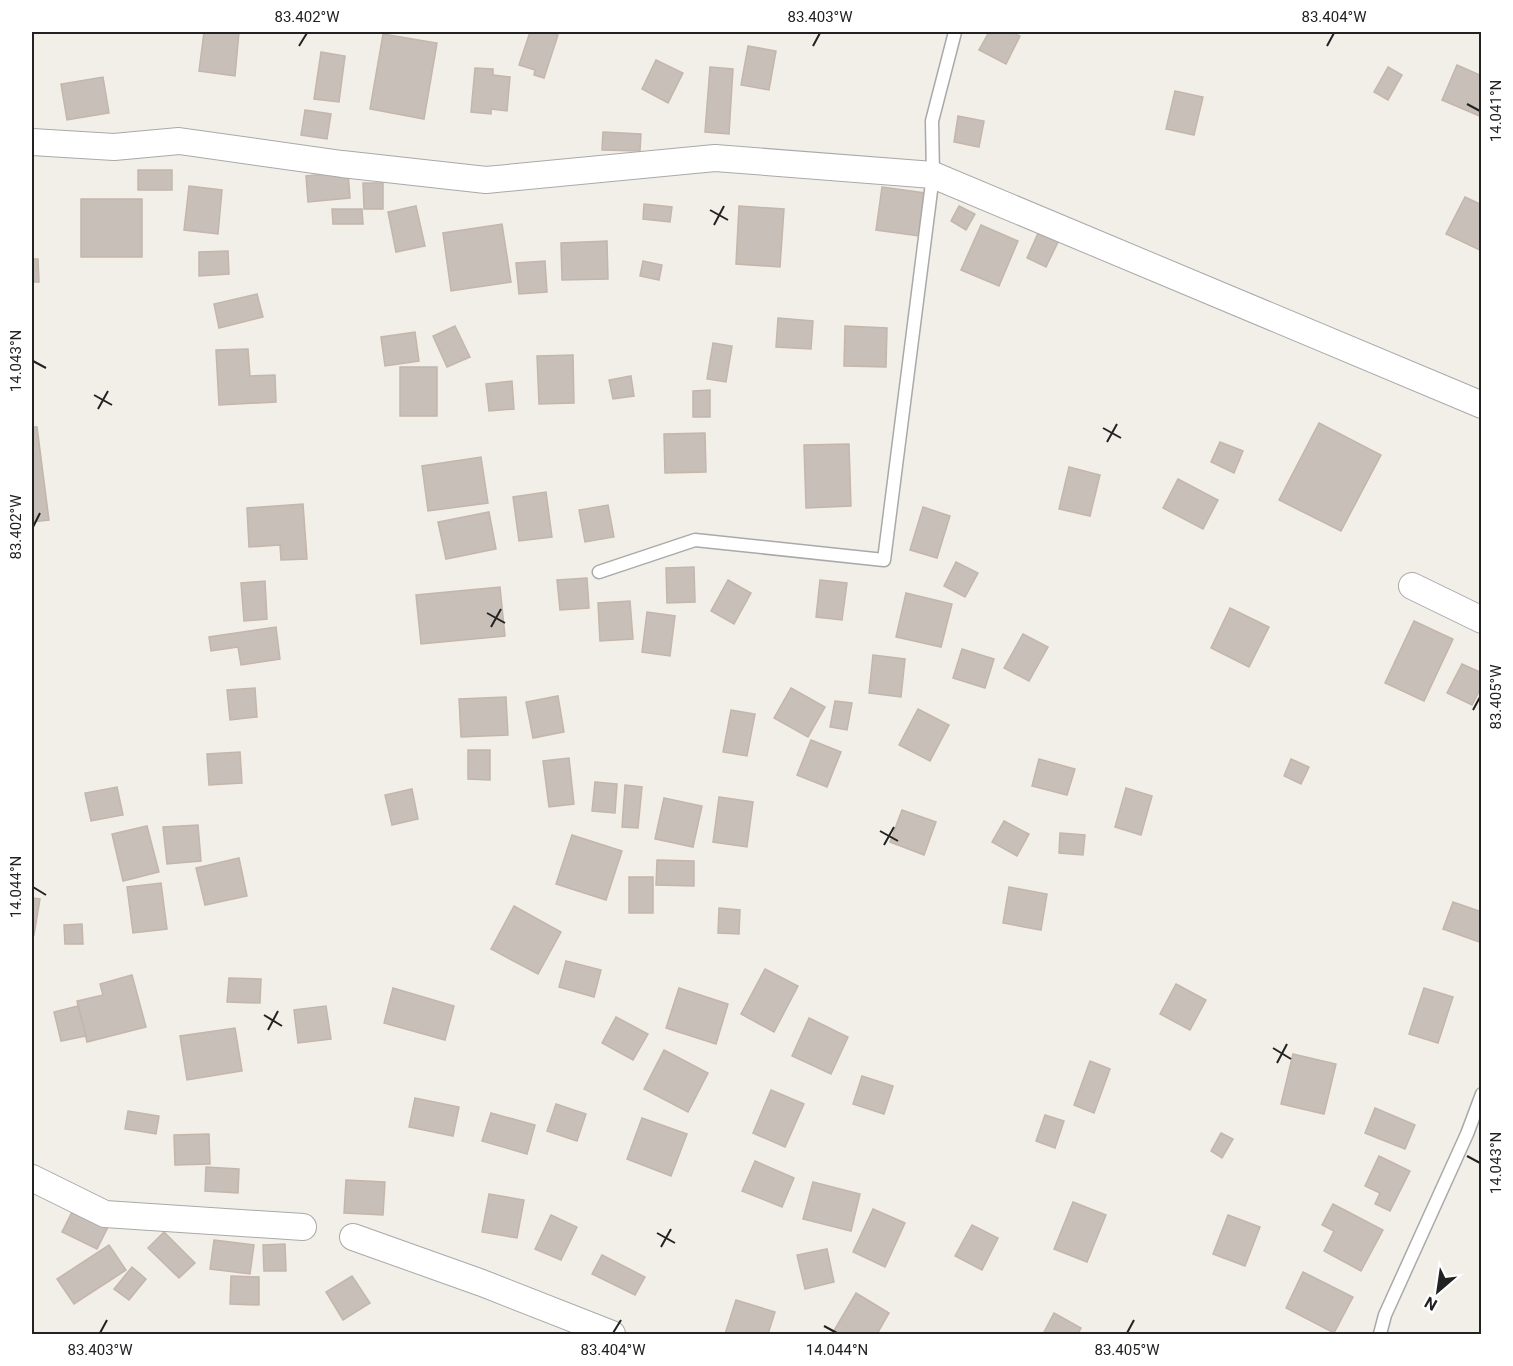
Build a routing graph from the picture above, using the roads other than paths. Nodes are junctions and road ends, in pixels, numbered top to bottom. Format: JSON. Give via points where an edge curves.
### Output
{"nodes":[{"id":1,"x":955,"y":32,"type":"edge"},
{"id":2,"x":32,"y":142,"type":"edge"},
{"id":3,"x":933,"y":175,"type":"junction"},
{"id":4,"x":1482,"y":405,"type":"edge"},
{"id":5,"x":599,"y":572,"type":"dead end"},
{"id":6,"x":1412,"y":586,"type":"dead end"},
{"id":7,"x":1482,"y":620,"type":"edge"},
{"id":8,"x":1482,"y":1094,"type":"edge"},
{"id":9,"x":32,"y":1178,"type":"edge"},
{"id":10,"x":303,"y":1227,"type":"dead end"},
{"id":11,"x":353,"y":1238,"type":"dead end"},
{"id":12,"x":612,"y":1335,"type":"edge"},
{"id":13,"x":1380,"y":1335,"type":"edge"}],
"edges":[{"from":1,"to":3,"type":"lane","via":[[932,121]]},
{"from":2,"to":3,"type":"street","via":[[114,147],[179,141],[486,180],[715,158]]},
{"from":3,"to":4,"type":"street"},
{"from":3,"to":5,"type":"lane","via":[[884,560],[695,540]]},
{"from":6,"to":7,"type":"street"},
{"from":8,"to":13,"type":"lane","via":[[1385,1315]]},
{"from":9,"to":10,"type":"street","via":[[105,1214]]},
{"from":11,"to":12,"type":"street","via":[[483,1283]]}]}
